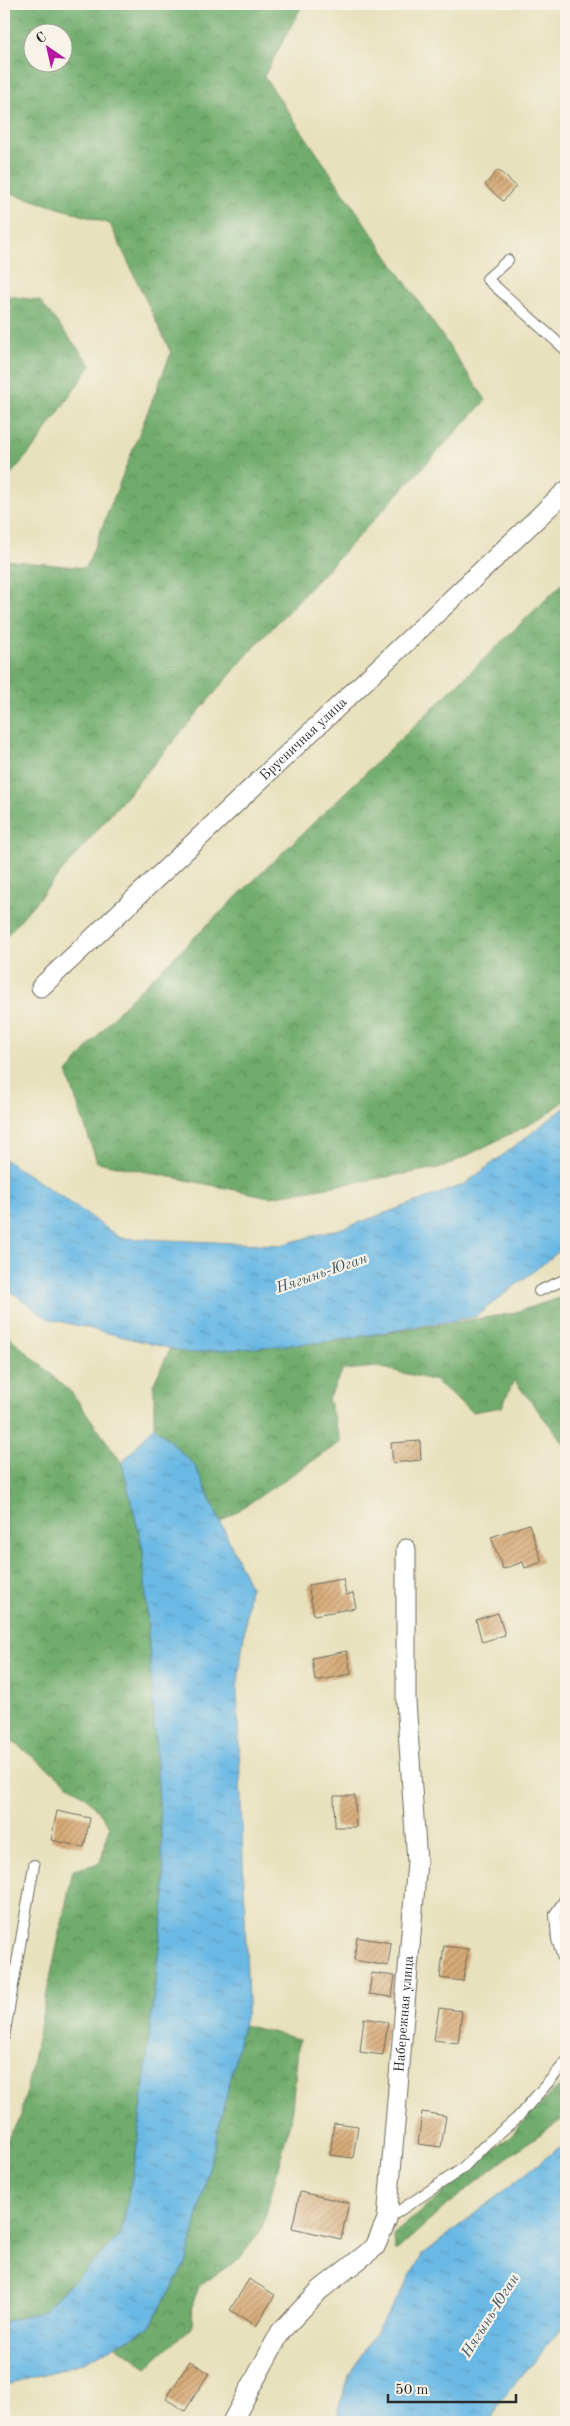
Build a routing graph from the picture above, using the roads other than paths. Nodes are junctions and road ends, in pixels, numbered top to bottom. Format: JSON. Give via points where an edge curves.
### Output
{"nodes":[{"id":1,"x":508,"y":260,"type":"dead end"},
{"id":2,"x":566,"y":350,"type":"edge"},
{"id":3,"x":566,"y":492,"type":"edge"},
{"id":4,"x":41,"y":987,"type":"dead end"},
{"id":5,"x":566,"y":1279,"type":"edge"},
{"id":6,"x":538,"y":1292,"type":"dead end"},
{"id":7,"x":406,"y":1548,"type":"dead end"},
{"id":8,"x":34,"y":1865,"type":"dead end"},
{"id":9,"x":566,"y":1898,"type":"edge"},
{"id":10,"x":566,"y":1969,"type":"edge"},
{"id":11,"x":4,"y":2037,"type":"edge"},
{"id":12,"x":566,"y":2062,"type":"edge"},
{"id":13,"x":387,"y":2219,"type":"junction"},
{"id":14,"x":232,"y":2422,"type":"edge"}],
"edges":[{"from":1,"to":2,"type":"lane","via":[[487,279]]},
{"from":3,"to":4,"type":"street","name":"Брусничная улица"},
{"from":5,"to":6,"type":"lane"},
{"from":7,"to":13,"type":"street","name":"Набережная улица","via":[[406,1701],[417,1862]]},
{"from":8,"to":11,"type":"lane"},
{"from":9,"to":10,"type":"lane","via":[[555,1914],[557,1939]]},
{"from":12,"to":13,"type":"lane","via":[[517,2118],[462,2169]]},
{"from":13,"to":14,"type":"street","name":"Набережная улица","via":[[375,2247],[320,2290],[281,2331]]}]}
